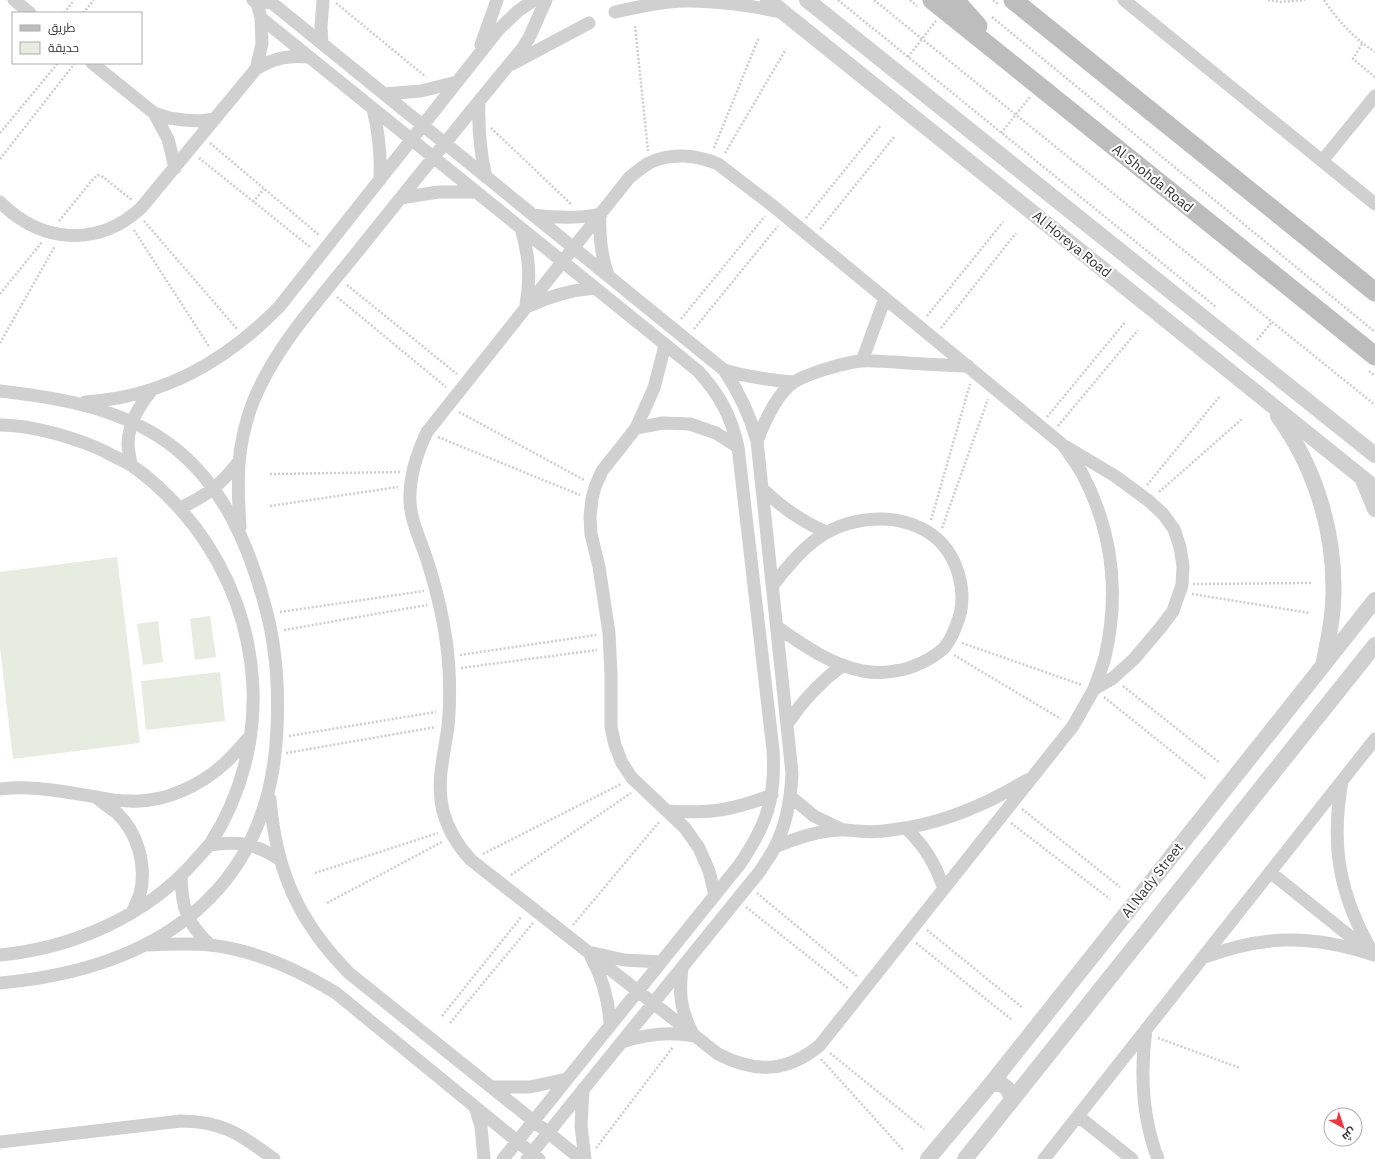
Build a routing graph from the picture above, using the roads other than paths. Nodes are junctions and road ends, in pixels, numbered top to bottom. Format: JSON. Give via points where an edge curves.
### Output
{"nodes":[{"id":1,"x":14,"y":0,"type":"edge"},
{"id":2,"x":285,"y":0,"type":"edge"},
{"id":3,"x":323,"y":0,"type":"edge"},
{"id":4,"x":497,"y":0,"type":"edge"},
{"id":5,"x":534,"y":0,"type":"edge"},
{"id":6,"x":546,"y":0,"type":"edge"},
{"id":7,"x":768,"y":0,"type":"edge"},
{"id":8,"x":807,"y":0,"type":"edge"},
{"id":9,"x":932,"y":0,"type":"edge"},
{"id":10,"x":955,"y":0,"type":"edge"},
{"id":11,"x":1013,"y":0,"type":"edge"},
{"id":12,"x":1124,"y":0,"type":"edge"},
{"id":13,"x":255,"y":2,"type":"edge"},
{"id":14,"x":272,"y":3,"type":"junction"},
{"id":15,"x":29,"y":12,"type":"edge"},
{"id":16,"x":615,"y":12,"type":"dead end"},
{"id":17,"x":783,"y":12,"type":"junction"},
{"id":18,"x":261,"y":18,"type":"junction"},
{"id":19,"x":589,"y":23,"type":"dead end"},
{"id":20,"x":985,"y":43,"type":"junction"},
{"id":21,"x":322,"y":44,"type":"junction"},
{"id":22,"x":477,"y":56,"type":"junction"},
{"id":23,"x":309,"y":57,"type":"junction"},
{"id":24,"x":93,"y":64,"type":"edge"},
{"id":25,"x":507,"y":66,"type":"junction"},
{"id":26,"x":256,"y":69,"type":"junction"},
{"id":27,"x":457,"y":82,"type":"junction"},
{"id":28,"x":384,"y":94,"type":"junction"},
{"id":29,"x":1375,"y":96,"type":"edge"},
{"id":30,"x":479,"y":102,"type":"junction"},
{"id":31,"x":373,"y":109,"type":"junction"},
{"id":32,"x":154,"y":113,"type":"junction"},
{"id":33,"x":215,"y":119,"type":"junction"},
{"id":34,"x":422,"y":125,"type":"junction"},
{"id":35,"x":411,"y":139,"type":"junction"},
{"id":36,"x":445,"y":143,"type":"junction"},
{"id":37,"x":434,"y":157,"type":"junction"},
{"id":38,"x":1322,"y":161,"type":"junction"},
{"id":39,"x":175,"y":168,"type":"junction"},
{"id":40,"x":486,"y":177,"type":"junction"},
{"id":41,"x":380,"y":180,"type":"junction"},
{"id":42,"x":476,"y":192,"type":"junction"},
{"id":43,"x":401,"y":198,"type":"junction"},
{"id":44,"x":0,"y":202,"type":"edge"},
{"id":45,"x":1375,"y":204,"type":"edge"},
{"id":46,"x":600,"y":214,"type":"junction"},
{"id":47,"x":533,"y":215,"type":"junction"},
{"id":48,"x":521,"y":228,"type":"junction"},
{"id":49,"x":573,"y":248,"type":"junction"},
{"id":50,"x":562,"y":262,"type":"junction"},
{"id":51,"x":608,"y":275,"type":"junction"},
{"id":52,"x":595,"y":288,"type":"junction"},
{"id":53,"x":1375,"y":292,"type":"edge"},
{"id":54,"x":885,"y":298,"type":"junction"},
{"id":55,"x":525,"y":308,"type":"junction"},
{"id":56,"x":665,"y":345,"type":"junction"},
{"id":57,"x":1375,"y":356,"type":"edge"},
{"id":58,"x":862,"y":361,"type":"junction"},
{"id":59,"x":971,"y":368,"type":"junction"},
{"id":60,"x":724,"y":370,"type":"junction"},
{"id":61,"x":793,"y":382,"type":"junction"},
{"id":62,"x":152,"y":390,"type":"junction"},
{"id":63,"x":0,"y":391,"type":"edge"},
{"id":64,"x":1267,"y":401,"type":"junction"},
{"id":65,"x":74,"y":403,"type":"junction"},
{"id":66,"x":132,"y":421,"type":"junction"},
{"id":67,"x":0,"y":425,"type":"edge"},
{"id":68,"x":636,"y":428,"type":"junction"},
{"id":69,"x":758,"y":441,"type":"junction"},
{"id":70,"x":1063,"y":445,"type":"junction"},
{"id":71,"x":738,"y":447,"type":"junction"},
{"id":72,"x":1375,"y":455,"type":"edge"},
{"id":73,"x":239,"y":461,"type":"junction"},
{"id":74,"x":130,"y":465,"type":"junction"},
{"id":75,"x":1369,"y":483,"type":"edge"},
{"id":76,"x":214,"y":489,"type":"junction"},
{"id":77,"x":763,"y":489,"type":"junction"},
{"id":78,"x":180,"y":508,"type":"junction"},
{"id":79,"x":1375,"y":509,"type":"edge"},
{"id":80,"x":826,"y":532,"type":"junction"},
{"id":81,"x":241,"y":535,"type":"junction"},
{"id":82,"x":773,"y":585,"type":"junction"},
{"id":83,"x":1375,"y":600,"type":"edge"},
{"id":84,"x":777,"y":627,"type":"junction"},
{"id":85,"x":1375,"y":645,"type":"edge"},
{"id":86,"x":843,"y":665,"type":"junction"},
{"id":87,"x":1323,"y":665,"type":"junction"},
{"id":88,"x":1094,"y":689,"type":"junction"},
{"id":89,"x":788,"y":723,"type":"junction"},
{"id":90,"x":252,"y":734,"type":"junction"},
{"id":91,"x":1375,"y":739,"type":"edge"},
{"id":92,"x":1034,"y":776,"type":"junction"},
{"id":93,"x":1343,"y":779,"type":"junction"},
{"id":94,"x":0,"y":789,"type":"edge"},
{"id":95,"x":269,"y":791,"type":"junction"},
{"id":96,"x":772,"y":795,"type":"junction"},
{"id":97,"x":791,"y":797,"type":"junction"},
{"id":98,"x":97,"y":798,"type":"junction"},
{"id":99,"x":668,"y":811,"type":"junction"},
{"id":100,"x":906,"y":828,"type":"junction"},
{"id":101,"x":841,"y":830,"type":"junction"},
{"id":102,"x":249,"y":844,"type":"junction"},
{"id":103,"x":209,"y":845,"type":"junction"},
{"id":104,"x":775,"y":846,"type":"junction"},
{"id":105,"x":279,"y":859,"type":"junction"},
{"id":106,"x":1270,"y":872,"type":"junction"},
{"id":107,"x":181,"y":876,"type":"junction"},
{"id":108,"x":944,"y":889,"type":"junction"},
{"id":109,"x":715,"y":895,"type":"junction"},
{"id":110,"x":133,"y":911,"type":"junction"},
{"id":111,"x":188,"y":918,"type":"junction"},
{"id":112,"x":144,"y":946,"type":"junction"},
{"id":113,"x":210,"y":946,"type":"junction"},
{"id":114,"x":588,"y":952,"type":"junction"},
{"id":115,"x":0,"y":955,"type":"edge"},
{"id":116,"x":1374,"y":956,"type":"edge"},
{"id":117,"x":1202,"y":958,"type":"junction"},
{"id":118,"x":661,"y":962,"type":"junction"},
{"id":119,"x":682,"y":968,"type":"junction"},
{"id":120,"x":0,"y":983,"type":"edge"},
{"id":121,"x":638,"y":991,"type":"junction"},
{"id":122,"x":653,"y":1003,"type":"junction"},
{"id":123,"x":610,"y":1025,"type":"junction"},
{"id":124,"x":1146,"y":1031,"type":"junction"},
{"id":125,"x":688,"y":1035,"type":"junction"},
{"id":126,"x":622,"y":1042,"type":"junction"},
{"id":127,"x":1013,"y":1055,"type":"junction"},
{"id":128,"x":1036,"y":1070,"type":"junction"},
{"id":129,"x":567,"y":1079,"type":"junction"},
{"id":130,"x":990,"y":1085,"type":"junction"},
{"id":131,"x":491,"y":1087,"type":"junction"},
{"id":132,"x":583,"y":1090,"type":"junction"},
{"id":133,"x":1011,"y":1101,"type":"junction"},
{"id":134,"x":475,"y":1107,"type":"junction"},
{"id":135,"x":1078,"y":1116,"type":"junction"},
{"id":136,"x":534,"y":1121,"type":"junction"},
{"id":137,"x":548,"y":1132,"type":"junction"},
{"id":138,"x":517,"y":1141,"type":"junction"},
{"id":139,"x":0,"y":1142,"type":"edge"},
{"id":140,"x":270,"y":1157,"type":"edge"},
{"id":141,"x":533,"y":1157,"type":"edge"},
{"id":142,"x":586,"y":1157,"type":"edge"},
{"id":143,"x":484,"y":1159,"type":"edge"},
{"id":144,"x":503,"y":1159,"type":"edge"},
{"id":145,"x":928,"y":1159,"type":"edge"},
{"id":146,"x":965,"y":1159,"type":"edge"},
{"id":147,"x":1044,"y":1159,"type":"edge"},
{"id":148,"x":1132,"y":1159,"type":"edge"},
{"id":149,"x":1158,"y":1159,"type":"edge"}],
"edges":[{"from":1,"to":15,"type":"street"},
{"from":2,"to":14,"type":"street"},
{"from":3,"to":21,"type":"street"},
{"from":4,"to":22,"type":"street"},
{"from":5,"to":22,"type":"street","via":[[507,20]]},
{"from":6,"to":25,"type":"street","via":[[529,38]]},
{"from":7,"to":17,"type":"street","name":"Al Horeya Road"},
{"from":8,"to":72,"type":"street","name":"Al Horeya Road"},
{"from":9,"to":20,"type":"main road","name":"Al Shohda Road"},
{"from":10,"to":20,"type":"main road","via":[[980,28]]},
{"from":11,"to":53,"type":"main road"},
{"from":12,"to":38,"type":"street"},
{"from":13,"to":14,"type":"street"},
{"from":13,"to":18,"type":"street"},
{"from":14,"to":21,"type":"street"},
{"from":16,"to":17,"type":"street","via":[[682,1],[715,2]]},
{"from":17,"to":64,"type":"street","name":"Al Horeya Road"},
{"from":18,"to":23,"type":"street"},
{"from":18,"to":26,"type":"street","via":[[262,44]]},
{"from":19,"to":25,"type":"street"},
{"from":20,"to":57,"type":"main road","name":"Al Shohda Road"},
{"from":21,"to":28,"type":"street"},
{"from":22,"to":27,"type":"street"},
{"from":23,"to":26,"type":"street","via":[[281,57]]},
{"from":23,"to":31,"type":"street"},
{"from":24,"to":32,"type":"street"},
{"from":25,"to":30,"type":"street"},
{"from":26,"to":33,"type":"street"},
{"from":27,"to":28,"type":"street","via":[[439,87]]},
{"from":27,"to":34,"type":"street"},
{"from":28,"to":34,"type":"street"},
{"from":29,"to":38,"type":"street"},
{"from":30,"to":36,"type":"street"},
{"from":30,"to":40,"type":"street","via":[[480,143]]},
{"from":31,"to":35,"type":"street"},
{"from":31,"to":41,"type":"street","via":[[380,144]]},
{"from":32,"to":33,"type":"street","via":[[184,120]]},
{"from":32,"to":39,"type":"street","via":[[168,140]]},
{"from":33,"to":39,"type":"street"},
{"from":34,"to":35,"type":"street"},
{"from":34,"to":36,"type":"street"},
{"from":35,"to":37,"type":"street"},
{"from":35,"to":41,"type":"street"},
{"from":36,"to":37,"type":"street"},
{"from":36,"to":40,"type":"street"},
{"from":37,"to":42,"type":"street"},
{"from":37,"to":43,"type":"street"},
{"from":38,"to":45,"type":"street"},
{"from":39,"to":44,"type":"street","via":[[132,216],[96,233],[50,233],[30,225]]},
{"from":40,"to":47,"type":"street"},
{"from":41,"to":62,"type":"street","via":[[279,307],[245,339],[217,359],[180,379]]},
{"from":42,"to":43,"type":"street","via":[[438,192]]},
{"from":42,"to":48,"type":"street"},
{"from":43,"to":73,"type":"street","via":[[278,354],[253,403]]},
{"from":46,"to":47,"type":"street","via":[[584,217]]},
{"from":46,"to":49,"type":"street"},
{"from":46,"to":51,"type":"street","via":[[600,246]]},
{"from":46,"to":54,"type":"street","via":[[629,178],[649,163],[669,156],[689,156],[714,162],[773,206]]},
{"from":47,"to":49,"type":"street"},
{"from":48,"to":50,"type":"street"},
{"from":48,"to":55,"type":"street","via":[[529,268]]},
{"from":49,"to":50,"type":"street"},
{"from":49,"to":51,"type":"street"},
{"from":50,"to":52,"type":"street"},
{"from":50,"to":55,"type":"street"},
{"from":51,"to":60,"type":"street"},
{"from":52,"to":55,"type":"street","via":[[559,294]]},
{"from":52,"to":56,"type":"street"},
{"from":54,"to":58,"type":"street"},
{"from":54,"to":59,"type":"street"},
{"from":55,"to":114,"type":"street","via":[[427,432],[412,472],[410,504],[445,628],[449,710],[440,792],[443,811],[451,833],[471,860]]},
{"from":56,"to":68,"type":"street","via":[[654,388]]},
{"from":56,"to":71,"type":"street","via":[[710,384],[728,414]]},
{"from":58,"to":59,"type":"street"},
{"from":58,"to":61,"type":"street","via":[[838,366]]},
{"from":59,"to":70,"type":"street"},
{"from":60,"to":61,"type":"street"},
{"from":60,"to":69,"type":"street","via":[[747,411]]},
{"from":61,"to":69,"type":"street","via":[[771,409]]},
{"from":62,"to":65,"type":"street","via":[[100,401]]},
{"from":62,"to":66,"type":"street","via":[[140,404]]},
{"from":63,"to":65,"type":"street"},
{"from":64,"to":75,"type":"street","name":"Al Horeya Road"},
{"from":64,"to":87,"type":"street","via":[[1301,453],[1314,481],[1328,533],[1333,572],[1333,603]]},
{"from":65,"to":66,"type":"street"},
{"from":66,"to":74,"type":"street","via":[[128,443]]},
{"from":66,"to":76,"type":"street","via":[[176,450]]},
{"from":67,"to":74,"type":"street","via":[[49,432],[91,445]]},
{"from":68,"to":71,"type":"street","via":[[663,423],[690,424],[716,433]]},
{"from":68,"to":99,"type":"street","via":[[602,472],[595,486],[590,517],[591,534],[604,593],[609,633],[611,727],[615,745],[622,763],[637,782]]},
{"from":69,"to":77,"type":"street"},
{"from":70,"to":88,"type":"street","via":[[1081,471],[1095,500],[1112,562],[1111,627],[1105,658]]},
{"from":70,"to":88,"type":"street","via":[[1115,476],[1163,514],[1174,529],[1183,566],[1181,588],[1173,611],[1134,659],[1113,678]]},
{"from":71,"to":96,"type":"street","via":[[773,750]]},
{"from":73,"to":76,"type":"street"},
{"from":73,"to":81,"type":"street"},
{"from":74,"to":78,"type":"street","via":[[158,486]]},
{"from":75,"to":79,"type":"street"},
{"from":76,"to":78,"type":"street"},
{"from":76,"to":81,"type":"street"},
{"from":77,"to":80,"type":"street","via":[[792,515]]},
{"from":77,"to":82,"type":"street"},
{"from":78,"to":90,"type":"street","via":[[205,540],[226,575],[241,613],[250,652],[254,693]]},
{"from":80,"to":82,"type":"street","via":[[797,556]]},
{"from":80,"to":86,"type":"street","via":[[845,523],[866,519],[908,523],[928,532],[938,540],[951,557],[960,577],[962,598],[959,619],[947,644],[926,661],[906,669],[885,672],[863,671]]},
{"from":81,"to":95,"type":"street","via":[[257,574],[268,614],[277,668],[277,738]]},
{"from":82,"to":84,"type":"street"},
{"from":83,"to":87,"type":"street","name":"Al Nady Street"},
{"from":84,"to":86,"type":"street","via":[[809,648]]},
{"from":84,"to":89,"type":"street"},
{"from":85,"to":128,"type":"street","name":"Al Nady Street"},
{"from":86,"to":89,"type":"street","via":[[812,691]]},
{"from":87,"to":127,"type":"street","name":"Al Nady Street"},
{"from":88,"to":92,"type":"street","via":[[1073,726]]},
{"from":89,"to":97,"type":"street"},
{"from":90,"to":98,"type":"street","via":[[208,777],[171,795],[131,801]]},
{"from":90,"to":103,"type":"street","via":[[243,771],[229,808]]},
{"from":91,"to":93,"type":"street"},
{"from":92,"to":100,"type":"street","via":[[972,808]]},
{"from":92,"to":108,"type":"street"},
{"from":93,"to":106,"type":"street"},
{"from":93,"to":116,"type":"street","via":[[1337,825],[1340,871],[1353,915]]},
{"from":94,"to":98,"type":"street","via":[[42,788]]},
{"from":95,"to":102,"type":"street","via":[[260,821]]},
{"from":95,"to":105,"type":"street"},
{"from":96,"to":99,"type":"street","via":[[721,810]]},
{"from":96,"to":109,"type":"street","via":[[765,820],[754,843]]},
{"from":97,"to":101,"type":"street","via":[[814,816]]},
{"from":97,"to":104,"type":"street","via":[[785,822]]},
{"from":98,"to":110,"type":"street","via":[[117,814],[137,842],[142,876],[140,893]]},
{"from":99,"to":109,"type":"street","via":[[685,828],[699,848],[709,871]]},
{"from":100,"to":101,"type":"street","via":[[873,832]]},
{"from":100,"to":108,"type":"street","via":[[930,856]]},
{"from":101,"to":104,"type":"street","via":[[807,835]]},
{"from":102,"to":103,"type":"street","via":[[230,842]]},
{"from":102,"to":105,"type":"street","via":[[266,850]]},
{"from":102,"to":111,"type":"street","via":[[223,885]]},
{"from":103,"to":107,"type":"street"},
{"from":104,"to":119,"type":"street","via":[[760,871]]},
{"from":105,"to":131,"type":"street","via":[[299,908],[333,957],[349,974]]},
{"from":106,"to":116,"type":"street"},
{"from":106,"to":117,"type":"street"},
{"from":107,"to":110,"type":"street"},
{"from":107,"to":111,"type":"street","via":[[182,898]]},
{"from":108,"to":125,"type":"street","via":[[817,1048],[799,1059],[766,1068],[749,1067],[733,1062]]},
{"from":109,"to":118,"type":"street"},
{"from":110,"to":115,"type":"street","via":[[80,938],[22,953]]},
{"from":111,"to":112,"type":"street"},
{"from":111,"to":113,"type":"street","via":[[198,934]]},
{"from":112,"to":113,"type":"street"},
{"from":112,"to":120,"type":"street","via":[[71,972],[33,980]]},
{"from":113,"to":134,"type":"street","via":[[276,962],[336,993]]},
{"from":114,"to":118,"type":"street","via":[[624,960]]},
{"from":114,"to":121,"type":"street"},
{"from":114,"to":123,"type":"street","via":[[604,986]]},
{"from":116,"to":117,"type":"street","via":[[1331,943],[1288,940],[1244,945]]},
{"from":117,"to":124,"type":"street"},
{"from":118,"to":121,"type":"street"},
{"from":119,"to":122,"type":"street"},
{"from":119,"to":125,"type":"street","via":[[681,1003]]},
{"from":121,"to":122,"type":"street"},
{"from":121,"to":123,"type":"street"},
{"from":122,"to":125,"type":"street"},
{"from":122,"to":126,"type":"street"},
{"from":123,"to":129,"type":"street"},
{"from":124,"to":135,"type":"street"},
{"from":124,"to":149,"type":"street","via":[[1143,1061],[1144,1095],[1150,1135]]},
{"from":125,"to":126,"type":"street","via":[[652,1034]]},
{"from":126,"to":132,"type":"street"},
{"from":127,"to":128,"type":"street","via":[[1021,1067],[1030,1071]]},
{"from":127,"to":130,"type":"street","name":"Al Nady Street"},
{"from":128,"to":133,"type":"street","name":"Al Nady Street"},
{"from":129,"to":131,"type":"street","via":[[530,1087]]},
{"from":129,"to":136,"type":"street"},
{"from":130,"to":133,"type":"street","via":[[1005,1086],[1011,1095]]},
{"from":130,"to":145,"type":"street","name":"Al Nady Street"},
{"from":131,"to":136,"type":"street"},
{"from":132,"to":137,"type":"street"},
{"from":132,"to":142,"type":"street","via":[[581,1126]]},
{"from":133,"to":146,"type":"street","name":"Al Nady Street"},
{"from":134,"to":138,"type":"street"},
{"from":134,"to":143,"type":"street","via":[[481,1126]]},
{"from":135,"to":147,"type":"street"},
{"from":135,"to":148,"type":"street"},
{"from":136,"to":137,"type":"street"},
{"from":136,"to":138,"type":"street"},
{"from":137,"to":141,"type":"street"},
{"from":137,"to":142,"type":"street"},
{"from":138,"to":141,"type":"street"},
{"from":138,"to":144,"type":"street"},
{"from":139,"to":140,"type":"street","via":[[197,1122],[212,1124],[240,1134]]}]}
